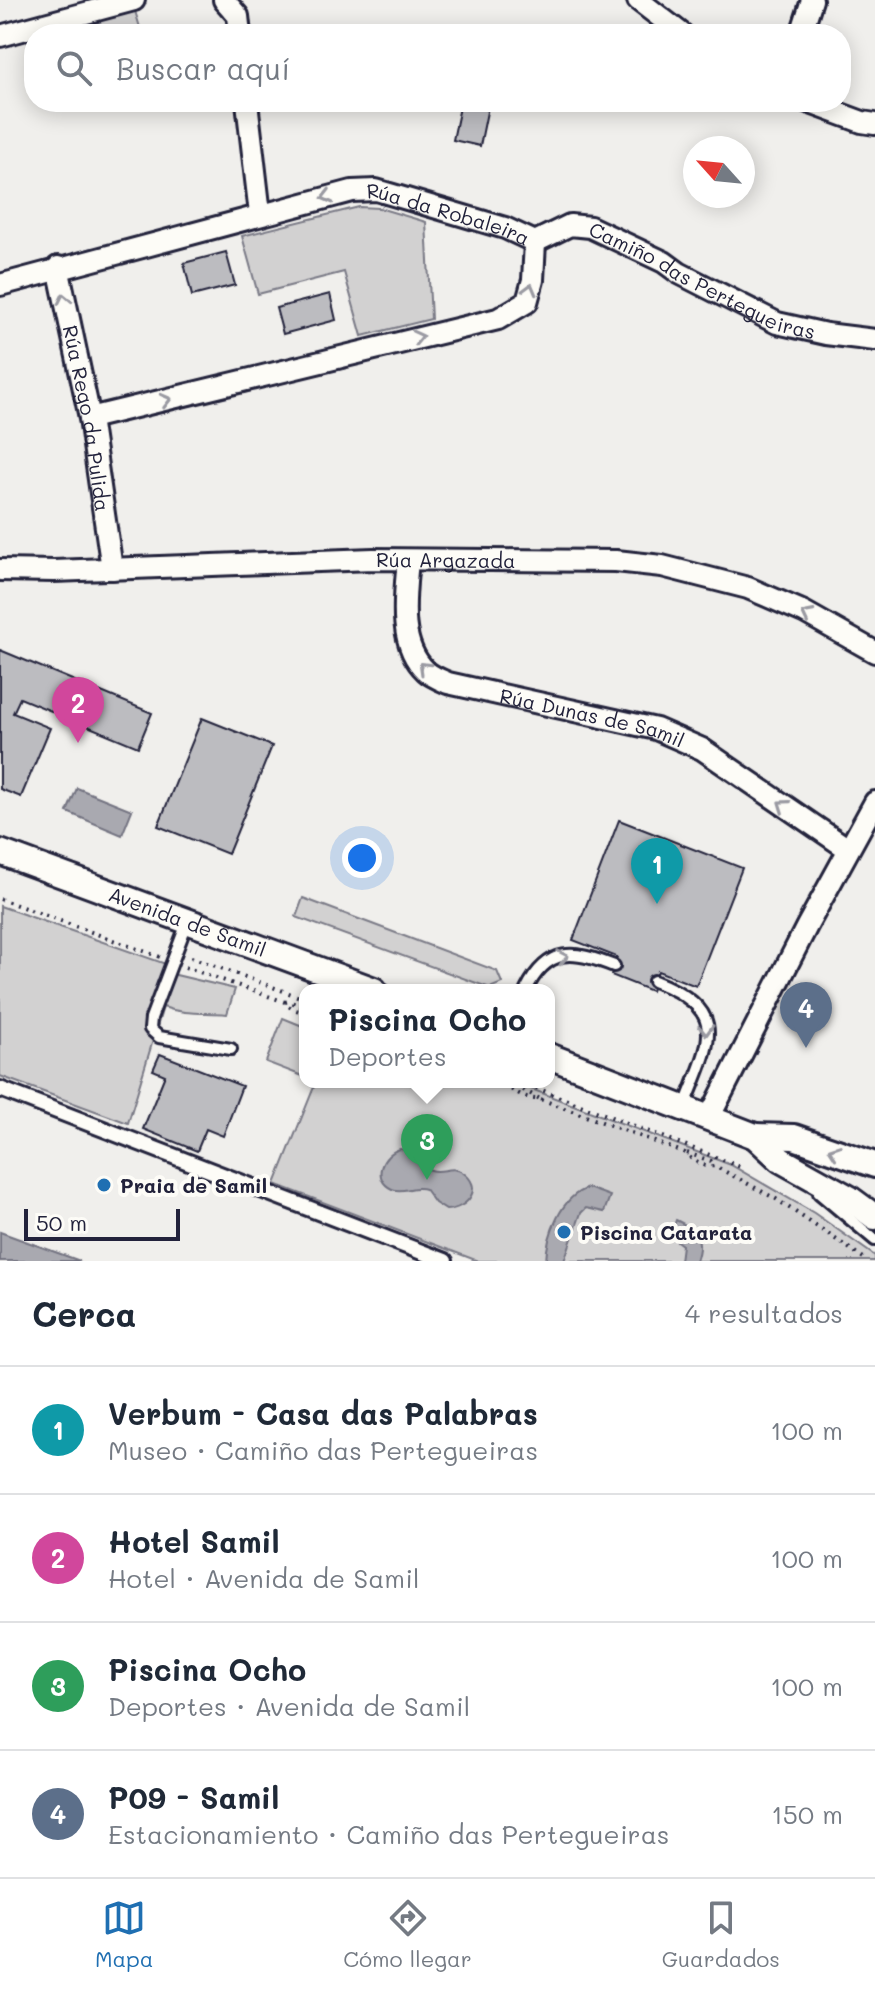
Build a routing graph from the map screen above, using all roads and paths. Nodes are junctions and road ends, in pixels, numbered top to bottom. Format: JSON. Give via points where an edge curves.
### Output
{"nodes":[{"id":1,"x":134,"y":0,"type":"edge"},
{"id":2,"x":224,"y":0,"type":"edge"},
{"id":3,"x":638,"y":0,"type":"edge"},
{"id":4,"x":812,"y":0,"type":"edge"},
{"id":5,"x":45,"y":24,"type":"edge"},
{"id":6,"x":239,"y":24,"type":"edge"},
{"id":7,"x":669,"y":24,"type":"edge"},
{"id":8,"x":804,"y":24,"type":"edge"},
{"id":9,"x":24,"y":30,"type":"edge"},
{"id":10,"x":0,"y":36,"type":"edge"},
{"id":11,"x":248,"y":112,"type":"edge"},
{"id":12,"x":835,"y":112,"type":"edge"},
{"id":13,"x":875,"y":124,"type":"edge"},
{"id":14,"x":260,"y":214,"type":"junction"},
{"id":15,"x":535,"y":242,"type":"junction"},
{"id":16,"x":58,"y":267,"type":"junction"},
{"id":17,"x":0,"y":285,"type":"edge"},
{"id":18,"x":875,"y":340,"type":"edge"},
{"id":19,"x":90,"y":418,"type":"junction"},
{"id":20,"x":408,"y":560,"type":"junction"},
{"id":21,"x":112,"y":569,"type":"junction"},
{"id":22,"x":0,"y":570,"type":"edge"},
{"id":23,"x":875,"y":652,"type":"edge"},
{"id":24,"x":875,"y":802,"type":"edge"},
{"id":25,"x":848,"y":849,"type":"junction"},
{"id":26,"x":0,"y":852,"type":"edge"},
{"id":27,"x":0,"y":899,"type":"edge"},
{"id":28,"x":187,"y":921,"type":"junction"},
{"id":29,"x":179,"y":956,"type":"junction"},
{"id":30,"x":614,"y":966,"type":"dead end"},
{"id":31,"x":654,"y":981,"type":"dead end"},
{"id":32,"x":358,"y":984,"type":"edge"},
{"id":33,"x":529,"y":984,"type":"edge"},
{"id":34,"x":299,"y":997,"type":"edge"},
{"id":35,"x":299,"y":1000,"type":"edge"},
{"id":36,"x":285,"y":1002,"type":"junction"},
{"id":37,"x":296,"y":1003,"type":"junction"},
{"id":38,"x":299,"y":1005,"type":"edge"},
{"id":39,"x":299,"y":1009,"type":"edge"},
{"id":40,"x":231,"y":1049,"type":"dead end"},
{"id":41,"x":555,"y":1058,"type":"edge"},
{"id":42,"x":521,"y":1088,"type":"edge"},
{"id":43,"x":536,"y":1088,"type":"edge"},
{"id":44,"x":0,"y":1089,"type":"edge"},
{"id":45,"x":684,"y":1108,"type":"junction"},
{"id":46,"x":709,"y":1118,"type":"junction"},
{"id":47,"x":755,"y":1136,"type":"junction"},
{"id":48,"x":685,"y":1153,"type":"junction"},
{"id":49,"x":703,"y":1155,"type":"junction"},
{"id":50,"x":781,"y":1160,"type":"junction"},
{"id":51,"x":875,"y":1165,"type":"edge"},
{"id":52,"x":715,"y":1166,"type":"junction"},
{"id":53,"x":741,"y":1167,"type":"dead end"},
{"id":54,"x":875,"y":1217,"type":"edge"},
{"id":55,"x":875,"y":1240,"type":"edge"},
{"id":56,"x":445,"y":1261,"type":"edge"},
{"id":57,"x":868,"y":1261,"type":"edge"}],
"edges":[{"from":1,"to":5,"type":"street"},
{"from":2,"to":6,"type":"street"},
{"from":3,"to":7,"type":"street"},
{"from":4,"to":8,"type":"street"},
{"from":9,"to":10,"type":"street"},
{"from":11,"to":14,"type":"street"},
{"from":12,"to":13,"type":"street"},
{"from":15,"to":14,"type":"street","name":"Rúa da Robaleira","one_way":true,"via":[[376,190]]},
{"from":14,"to":16,"type":"street","name":"Rúa da Robaleira"},
{"from":15,"to":18,"type":"street","name":"Camiño das Pertegueiras","via":[[570,225],[590,227],[761,317]]},
{"from":19,"to":15,"type":"street","name":"Rúa da Robaleira","one_way":true,"via":[[498,319],[527,302]]},
{"from":16,"to":17,"type":"street","name":"Rúa da Robaleira"},
{"from":19,"to":16,"type":"street","name":"Rúa Rego da Pulida","one_way":true},
{"from":19,"to":21,"type":"street","name":"Rúa Rego da Pulida"},
{"from":20,"to":21,"type":"street","name":"Rúa Argazada"},
{"from":23,"to":20,"type":"street","name":"Rúa Argazada","one_way":true,"via":[[748,588],[662,566]]},
{"from":25,"to":20,"type":"street","name":"Rúa Dunas de Samil","one_way":true,"via":[[684,739],[448,683],[427,672],[411,653],[405,620]]},
{"from":21,"to":22,"type":"street","name":"Rúa Argazada"},
{"from":24,"to":25,"type":"street"},
{"from":25,"to":46,"type":"street"},
{"from":26,"to":28,"type":"street","name":"Avenida de Samil"},
{"from":27,"to":29,"type":"path","via":[[157,957]]},
{"from":28,"to":29,"type":"lane"},
{"from":28,"to":32,"type":"street","name":"Avenida de Samil"},
{"from":29,"to":34,"type":"path"},
{"from":29,"to":36,"type":"path","via":[[179,965]]},
{"from":29,"to":40,"type":"lane","via":[[150,1029],[159,1037]]},
{"from":33,"to":30,"type":"lane","one_way":true,"via":[[548,960],[563,955],[582,955]]},
{"from":31,"to":45,"type":"lane","one_way":true,"via":[[677,990],[705,1013],[708,1042]]},
{"from":35,"to":37,"type":"path"},
{"from":36,"to":37,"type":"path"},
{"from":36,"to":39,"type":"path"},
{"from":37,"to":38,"type":"path"},
{"from":41,"to":45,"type":"street"},
{"from":42,"to":48,"type":"path"},
{"from":43,"to":49,"type":"path"},
{"from":44,"to":56,"type":"street"},
{"from":45,"to":46,"type":"street"},
{"from":46,"to":47,"type":"street"},
{"from":47,"to":50,"type":"street"},
{"from":51,"to":47,"type":"street","one_way":true,"via":[[794,1137]]},
{"from":48,"to":49,"type":"path"},
{"from":48,"to":52,"type":"path"},
{"from":49,"to":52,"type":"path"},
{"from":49,"to":53,"type":"path"},
{"from":50,"to":54,"type":"street"},
{"from":50,"to":55,"type":"lane"},
{"from":52,"to":57,"type":"path","via":[[776,1199]]}]}
